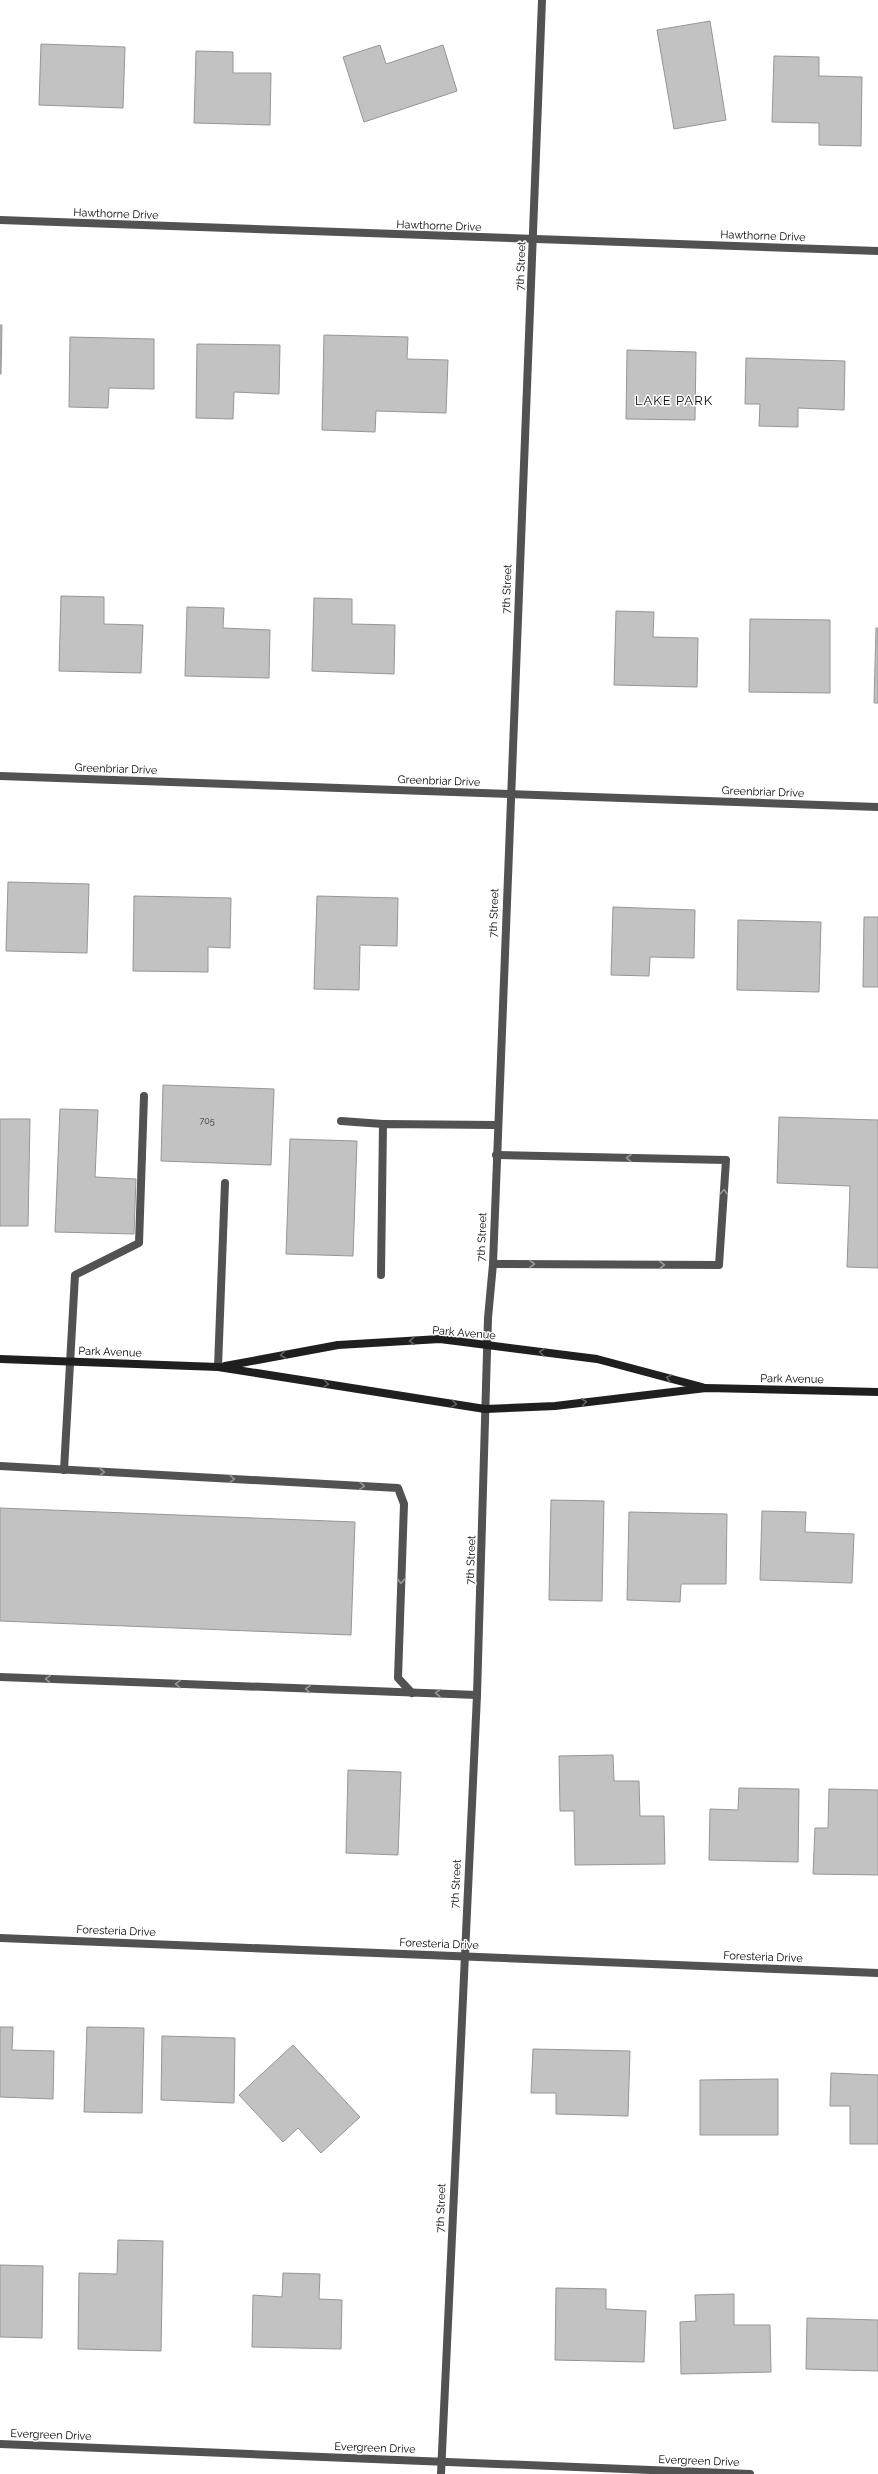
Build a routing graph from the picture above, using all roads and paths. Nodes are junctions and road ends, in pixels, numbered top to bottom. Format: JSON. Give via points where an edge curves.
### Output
{"nodes":[{"id":1,"x":542,"y":0,"type":"edge"},
{"id":2,"x":0,"y":220,"type":"edge"},
{"id":3,"x":533,"y":240,"type":"junction"},
{"id":4,"x":878,"y":251,"type":"edge"},
{"id":5,"x":0,"y":776,"type":"edge"},
{"id":6,"x":510,"y":795,"type":"junction"},
{"id":7,"x":878,"y":807,"type":"edge"},
{"id":8,"x":144,"y":1096,"type":"dead end"},
{"id":9,"x":341,"y":1121,"type":"dead end"},
{"id":10,"x":383,"y":1124,"type":"junction"},
{"id":11,"x":496,"y":1125,"type":"junction"},
{"id":12,"x":496,"y":1155,"type":"junction"},
{"id":13,"x":225,"y":1184,"type":"dead end"},
{"id":14,"x":492,"y":1264,"type":"junction"},
{"id":15,"x":381,"y":1275,"type":"dead end"},
{"id":16,"x":487,"y":1346,"type":"junction"},
{"id":17,"x":0,"y":1359,"type":"edge"},
{"id":18,"x":70,"y":1361,"type":"junction"},
{"id":19,"x":218,"y":1368,"type":"junction"},
{"id":20,"x":706,"y":1388,"type":"junction"},
{"id":21,"x":878,"y":1392,"type":"edge"},
{"id":22,"x":485,"y":1409,"type":"junction"},
{"id":23,"x":0,"y":1466,"type":"edge"},
{"id":24,"x":64,"y":1470,"type":"junction"},
{"id":25,"x":0,"y":1677,"type":"edge"},
{"id":26,"x":412,"y":1693,"type":"junction"},
{"id":27,"x":477,"y":1694,"type":"junction"},
{"id":28,"x":0,"y":1938,"type":"edge"},
{"id":29,"x":463,"y":1956,"type":"junction"},
{"id":30,"x":878,"y":1973,"type":"edge"},
{"id":31,"x":0,"y":2444,"type":"edge"},
{"id":32,"x":441,"y":2462,"type":"junction"},
{"id":33,"x":440,"y":2474,"type":"edge"},
{"id":34,"x":750,"y":2474,"type":"edge"}],
"edges":[{"from":1,"to":3,"type":"street","name":"7th Street"},
{"from":2,"to":3,"type":"street","name":"Hawthorne Drive"},
{"from":3,"to":4,"type":"street","name":"Hawthorne Drive"},
{"from":3,"to":6,"type":"street","name":"7th Street"},
{"from":5,"to":6,"type":"street","name":"Greenbriar Drive"},
{"from":6,"to":7,"type":"street","name":"Greenbriar Drive"},
{"from":6,"to":11,"type":"street","name":"7th Street"},
{"from":8,"to":18,"type":"street","via":[[139,1243],[75,1275]]},
{"from":9,"to":10,"type":"street"},
{"from":10,"to":11,"type":"street"},
{"from":10,"to":15,"type":"street"},
{"from":11,"to":12,"type":"street","name":"7th Street"},
{"from":12,"to":14,"type":"street","name":"7th Street"},
{"from":14,"to":12,"type":"street","one_way":true,"via":[[719,1265],[726,1160]]},
{"from":13,"to":19,"type":"street"},
{"from":14,"to":16,"type":"street","name":"7th Street"},
{"from":16,"to":19,"type":"street","name":"Park Avenue","one_way":true,"via":[[440,1339],[338,1345]]},
{"from":20,"to":16,"type":"street","name":"Park Avenue","one_way":true,"via":[[597,1359]]},
{"from":16,"to":22,"type":"street","name":"7th Street"},
{"from":17,"to":18,"type":"street","name":"Park Avenue"},
{"from":18,"to":19,"type":"street","name":"Park Avenue"},
{"from":18,"to":24,"type":"street"},
{"from":19,"to":22,"type":"street","name":"Park Avenue","one_way":true},
{"from":20,"to":21,"type":"street","name":"Park Avenue"},
{"from":22,"to":20,"type":"street","name":"Park Avenue","one_way":true,"via":[[554,1406]]},
{"from":22,"to":27,"type":"street","name":"7th Street"},
{"from":23,"to":24,"type":"street"},
{"from":24,"to":26,"type":"street","one_way":true,"via":[[398,1488],[404,1504],[398,1678]]},
{"from":26,"to":25,"type":"street","one_way":true},
{"from":27,"to":26,"type":"street","one_way":true},
{"from":27,"to":29,"type":"street","name":"7th Street"},
{"from":28,"to":29,"type":"street","name":"Foresteria Drive"},
{"from":29,"to":30,"type":"street","name":"Foresteria Drive"},
{"from":29,"to":32,"type":"street","name":"7th Street"},
{"from":31,"to":32,"type":"street","name":"Evergreen Drive"},
{"from":32,"to":33,"type":"street","name":"7th Street"},
{"from":32,"to":34,"type":"street","name":"Evergreen Drive"}]}
